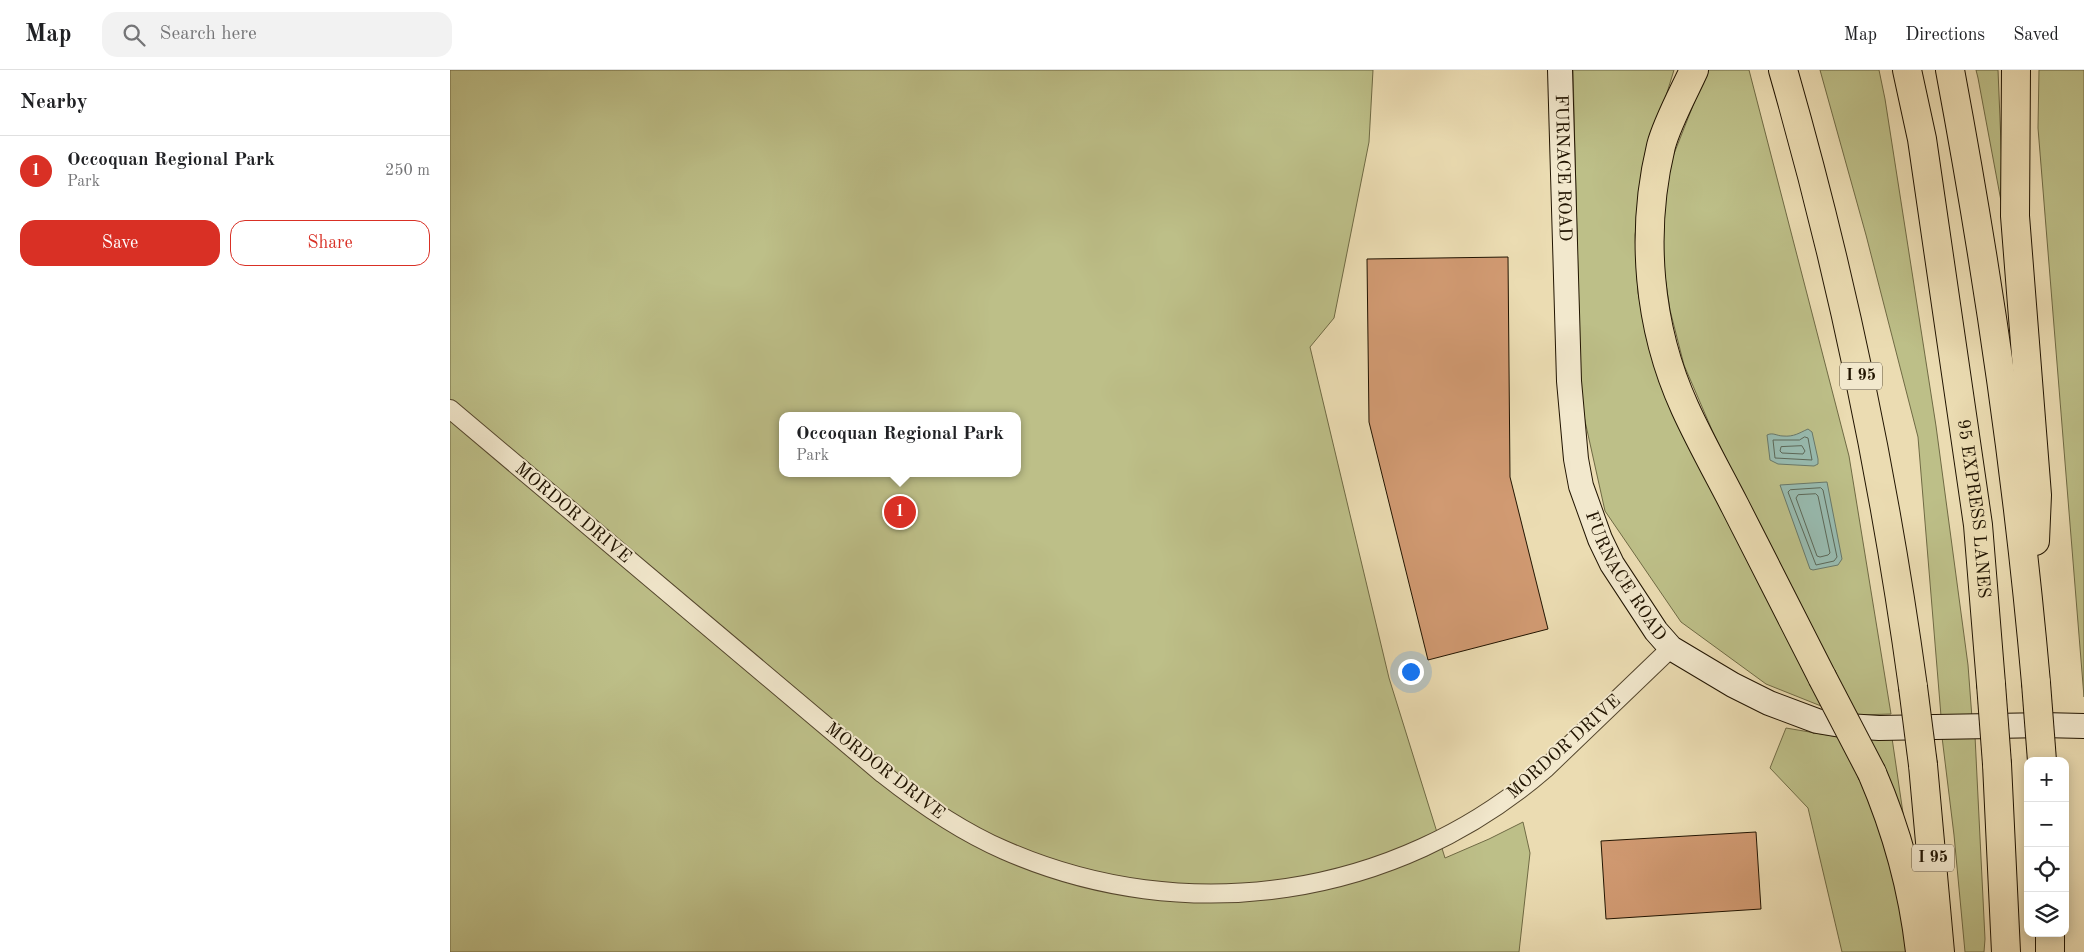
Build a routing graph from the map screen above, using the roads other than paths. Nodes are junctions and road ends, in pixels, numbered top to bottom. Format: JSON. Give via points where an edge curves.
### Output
{"nodes":[{"id":1,"x":1560,"y":70,"type":"edge"},
{"id":2,"x":1694,"y":70,"type":"edge"},
{"id":3,"x":1783,"y":70,"type":"edge"},
{"id":4,"x":1907,"y":70,"type":"edge"},
{"id":5,"x":1950,"y":70,"type":"edge"},
{"id":6,"x":2016,"y":70,"type":"edge"},
{"id":7,"x":450,"y":409,"type":"edge"},
{"id":8,"x":2031,"y":622,"type":"junction"},
{"id":9,"x":1671,"y":648,"type":"junction"},
{"id":10,"x":2084,"y":726,"type":"edge"},
{"id":11,"x":2042,"y":757,"type":"edge"},
{"id":12,"x":2050,"y":937,"type":"edge"},
{"id":13,"x":1920,"y":952,"type":"edge"},
{"id":14,"x":1940,"y":952,"type":"edge"},
{"id":15,"x":2006,"y":952,"type":"edge"},
{"id":16,"x":2050,"y":952,"type":"edge"}],
"edges":[{"from":1,"to":9,"type":"main road","name":"FURNACE ROAD","via":[[1569,381],[1576,460],[1589,513],[1608,556],[1644,614]]},
{"from":2,"to":13,"type":"highway","bridge":true,"via":[[1662,143],[1650,208],[1649,241],[1655,309],[1667,360],[1685,407],[1872,773],[1905,862]]},
{"from":3,"to":14,"type":"highway","number":"I 95","bridge":true,"via":[[1829,237],[1860,374],[1899,582],[1923,765]]},
{"from":4,"to":15,"type":"highway","name":"95 EXPRESS LANES","bridge":true,"via":[[1922,139],[1978,524],[1997,764]]},
{"from":5,"to":8,"type":"highway","via":[[1990,301]]},
{"from":6,"to":8,"type":"highway","via":[[2015,216],[2037,495]]},
{"from":7,"to":9,"type":"street","name":"MORDOR DRIVE","via":[[915,799],[971,834],[1004,850],[1046,867],[1132,888],[1224,894],[1266,891],[1358,873],[1422,849],[1463,828],[1524,787]]},
{"from":8,"to":11,"type":"highway","bridge":true},
{"from":9,"to":10,"type":"main road","name":"FURNACE ROAD","via":[[1762,700],[1817,721],[1879,728]]},
{"from":12,"to":16,"type":"highway"}]}
